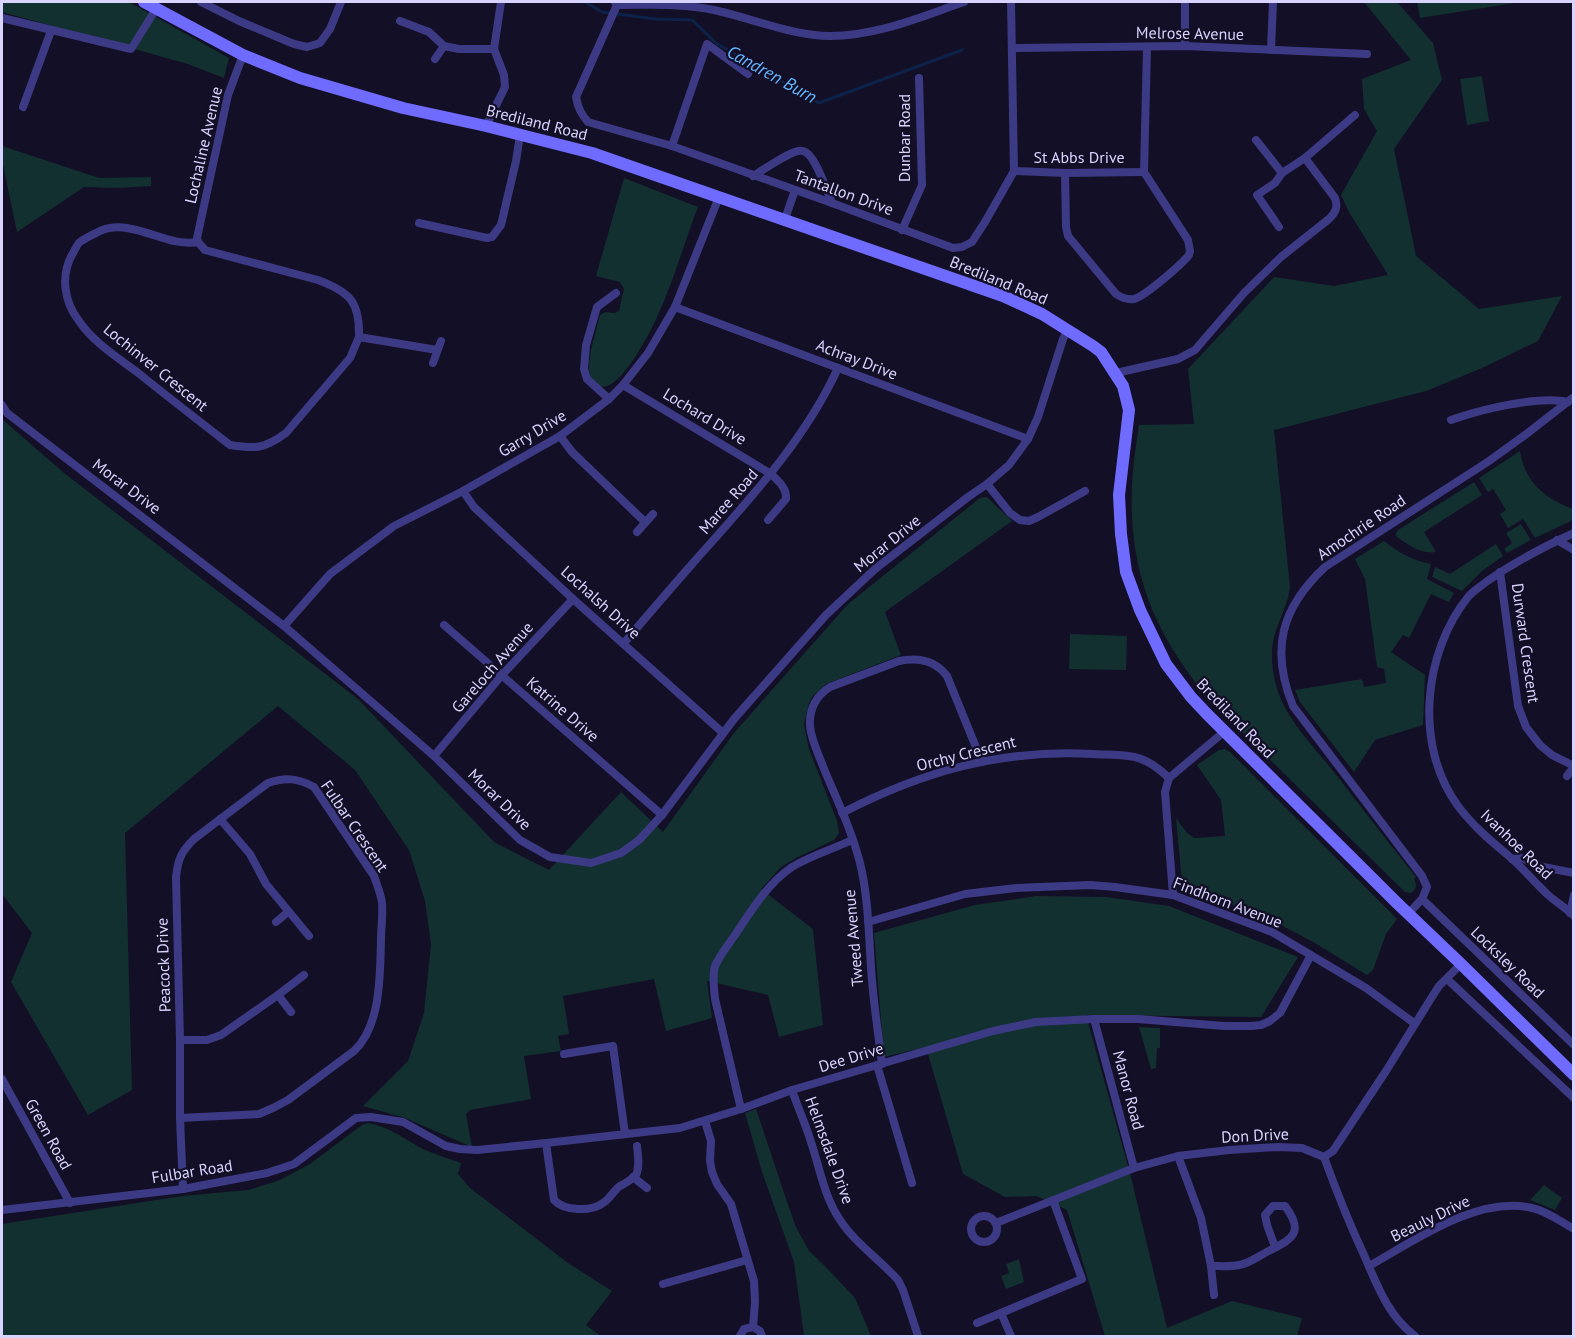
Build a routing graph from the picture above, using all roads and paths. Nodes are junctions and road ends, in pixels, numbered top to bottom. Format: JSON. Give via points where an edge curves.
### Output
{"nodes":[{"id":1,"x":144,"y":2,"type":"edge"},
{"id":2,"x":201,"y":2,"type":"edge"},
{"id":3,"x":341,"y":2,"type":"edge"},
{"id":4,"x":501,"y":2,"type":"edge"},
{"id":5,"x":964,"y":2,"type":"edge"},
{"id":6,"x":1011,"y":2,"type":"edge"},
{"id":7,"x":1185,"y":2,"type":"edge"},
{"id":8,"x":1274,"y":2,"type":"edge"},
{"id":9,"x":615,"y":5,"type":"edge"},
{"id":10,"x":156,"y":9,"type":"junction"},
{"id":11,"x":2,"y":18,"type":"edge"},
{"id":12,"x":400,"y":21,"type":"dead end"},
{"id":13,"x":51,"y":31,"type":"junction"},
{"id":14,"x":444,"y":46,"type":"junction"},
{"id":15,"x":1185,"y":46,"type":"junction"},
{"id":16,"x":1147,"y":47,"type":"junction"},
{"id":17,"x":1013,"y":48,"type":"junction"},
{"id":18,"x":494,"y":49,"type":"junction"},
{"id":19,"x":1270,"y":50,"type":"junction"},
{"id":20,"x":1366,"y":54,"type":"dead end"},
{"id":21,"x":243,"y":55,"type":"junction"},
{"id":22,"x":435,"y":59,"type":"dead end"},
{"id":23,"x":748,"y":74,"type":"dead end"},
{"id":24,"x":919,"y":78,"type":"dead end"},
{"id":25,"x":23,"y":107,"type":"dead end"},
{"id":26,"x":1355,"y":116,"type":"dead end"},
{"id":27,"x":486,"y":126,"type":"junction"},
{"id":28,"x":520,"y":135,"type":"junction"},
{"id":29,"x":1256,"y":140,"type":"dead end"},
{"id":30,"x":672,"y":146,"type":"junction"},
{"id":31,"x":1305,"y":158,"type":"junction"},
{"id":32,"x":1014,"y":171,"type":"junction"},
{"id":33,"x":1144,"y":172,"type":"junction"},
{"id":34,"x":1065,"y":173,"type":"junction"},
{"id":35,"x":1282,"y":173,"type":"junction"},
{"id":36,"x":753,"y":176,"type":"junction"},
{"id":37,"x":795,"y":190,"type":"junction"},
{"id":38,"x":719,"y":197,"type":"junction"},
{"id":39,"x":832,"y":203,"type":"junction"},
{"id":40,"x":785,"y":219,"type":"junction"},
{"id":41,"x":419,"y":223,"type":"dead end"},
{"id":42,"x":1279,"y":227,"type":"dead end"},
{"id":43,"x":903,"y":230,"type":"junction"},
{"id":44,"x":198,"y":242,"type":"junction"},
{"id":45,"x":616,"y":293,"type":"dead end"},
{"id":46,"x":675,"y":306,"type":"junction"},
{"id":47,"x":1068,"y":329,"type":"junction"},
{"id":48,"x":359,"y":337,"type":"junction"},
{"id":49,"x":433,"y":363,"type":"dead end"},
{"id":50,"x":838,"y":368,"type":"junction"},
{"id":51,"x":1116,"y":373,"type":"junction"},
{"id":52,"x":622,"y":385,"type":"junction"},
{"id":53,"x":609,"y":399,"type":"junction"},
{"id":54,"x":1571,"y":399,"type":"edge"},
{"id":55,"x":2,"y":405,"type":"edge"},
{"id":56,"x":1450,"y":420,"type":"dead end"},
{"id":57,"x":560,"y":436,"type":"junction"},
{"id":58,"x":1028,"y":439,"type":"junction"},
{"id":59,"x":771,"y":474,"type":"junction"},
{"id":60,"x":987,"y":484,"type":"junction"},
{"id":61,"x":463,"y":491,"type":"junction"},
{"id":62,"x":1084,"y":491,"type":"dead end"},
{"id":63,"x":653,"y":514,"type":"dead end"},
{"id":64,"x":768,"y":520,"type":"dead end"},
{"id":65,"x":645,"y":522,"type":"junction"},
{"id":66,"x":637,"y":532,"type":"dead end"},
{"id":67,"x":1574,"y":533,"type":"edge"},
{"id":68,"x":1557,"y":540,"type":"junction"},
{"id":69,"x":1574,"y":550,"type":"edge"},
{"id":70,"x":1500,"y":572,"type":"junction"},
{"id":71,"x":573,"y":599,"type":"junction"},
{"id":72,"x":444,"y":625,"type":"dead end"},
{"id":73,"x":285,"y":626,"type":"junction"},
{"id":74,"x":624,"y":643,"type":"junction"},
{"id":75,"x":502,"y":675,"type":"junction"},
{"id":76,"x":1225,"y":731,"type":"junction"},
{"id":77,"x":723,"y":733,"type":"junction"},
{"id":78,"x":434,"y":756,"type":"junction"},
{"id":79,"x":982,"y":762,"type":"junction"},
{"id":80,"x":1574,"y":766,"type":"edge"},
{"id":81,"x":1567,"y":776,"type":"dead end"},
{"id":82,"x":1169,"y":778,"type":"junction"},
{"id":83,"x":268,"y":783,"type":"joint"},
{"id":84,"x":842,"y":813,"type":"junction"},
{"id":85,"x":662,"y":815,"type":"junction"},
{"id":86,"x":220,"y":819,"type":"junction"},
{"id":87,"x":852,"y":840,"type":"junction"},
{"id":88,"x":1512,"y":859,"type":"junction"},
{"id":89,"x":1574,"y":873,"type":"edge"},
{"id":90,"x":1173,"y":895,"type":"junction"},
{"id":91,"x":1574,"y":895,"type":"edge"},
{"id":92,"x":1422,"y":899,"type":"junction"},
{"id":93,"x":288,"y":912,"type":"junction"},
{"id":94,"x":1408,"y":914,"type":"junction"},
{"id":95,"x":1572,"y":914,"type":"edge"},
{"id":96,"x":276,"y":922,"type":"dead end"},
{"id":97,"x":868,"y":922,"type":"junction"},
{"id":98,"x":309,"y":936,"type":"dead end"},
{"id":99,"x":1311,"y":955,"type":"junction"},
{"id":100,"x":1461,"y":964,"type":"junction"},
{"id":101,"x":304,"y":975,"type":"dead end"},
{"id":102,"x":1447,"y":979,"type":"junction"},
{"id":103,"x":278,"y":995,"type":"junction"},
{"id":104,"x":291,"y":1012,"type":"dead end"},
{"id":105,"x":1094,"y":1019,"type":"junction"},
{"id":106,"x":1414,"y":1023,"type":"junction"},
{"id":107,"x":180,"y":1040,"type":"junction"},
{"id":108,"x":1574,"y":1046,"type":"edge"},
{"id":109,"x":564,"y":1054,"type":"dead end"},
{"id":110,"x":879,"y":1064,"type":"junction"},
{"id":111,"x":1574,"y":1076,"type":"edge"},
{"id":112,"x":2,"y":1079,"type":"edge"},
{"id":113,"x":792,"y":1090,"type":"junction"},
{"id":114,"x":1574,"y":1098,"type":"edge"},
{"id":115,"x":741,"y":1109,"type":"junction"},
{"id":116,"x":371,"y":1117,"type":"joint"},
{"id":117,"x":180,"y":1118,"type":"junction"},
{"id":118,"x":705,"y":1121,"type":"junction"},
{"id":119,"x":625,"y":1134,"type":"junction"},
{"id":120,"x":546,"y":1143,"type":"junction"},
{"id":121,"x":637,"y":1146,"type":"dead end"},
{"id":122,"x":1178,"y":1156,"type":"junction"},
{"id":123,"x":1324,"y":1157,"type":"junction"},
{"id":124,"x":1134,"y":1168,"type":"junction"},
{"id":125,"x":633,"y":1177,"type":"junction"},
{"id":126,"x":912,"y":1183,"type":"dead end"},
{"id":127,"x":647,"y":1188,"type":"dead end"},
{"id":128,"x":183,"y":1189,"type":"junction"},
{"id":129,"x":1053,"y":1200,"type":"junction"},
{"id":130,"x":70,"y":1203,"type":"junction"},
{"id":131,"x":2,"y":1210,"type":"edge"},
{"id":132,"x":996,"y":1223,"type":"dead end"},
{"id":133,"x":1574,"y":1229,"type":"edge"},
{"id":134,"x":1275,"y":1248,"type":"junction"},
{"id":135,"x":747,"y":1260,"type":"junction"},
{"id":136,"x":1211,"y":1266,"type":"junction"},
{"id":137,"x":1369,"y":1266,"type":"junction"},
{"id":138,"x":663,"y":1284,"type":"dead end"},
{"id":139,"x":1214,"y":1295,"type":"dead end"},
{"id":140,"x":1001,"y":1313,"type":"junction"},
{"id":141,"x":977,"y":1323,"type":"dead end"},
{"id":142,"x":753,"y":1327,"type":"junction"},
{"id":143,"x":740,"y":1336,"type":"edge"},
{"id":144,"x":762,"y":1336,"type":"edge"},
{"id":145,"x":918,"y":1336,"type":"edge"},
{"id":146,"x":1011,"y":1336,"type":"edge"},
{"id":147,"x":1415,"y":1336,"type":"edge"}],
"edges":[{"from":1,"to":10,"type":"street","name":"Brediland Road"},
{"from":2,"to":3,"type":"street","via":[[307,47],[320,42],[330,29]]},
{"from":4,"to":18,"type":"street"},
{"from":5,"to":9,"type":"street","via":[[867,33],[828,36],[692,6]]},
{"from":6,"to":17,"type":"street"},
{"from":7,"to":15,"type":"street"},
{"from":8,"to":19,"type":"street"},
{"from":9,"to":30,"type":"street","name":"Tantallon Drive","via":[[576,97],[578,107],[588,122]]},
{"from":10,"to":13,"type":"street","via":[[131,49]]},
{"from":10,"to":21,"type":"street","name":"Brediland Road"},
{"from":11,"to":13,"type":"street"},
{"from":12,"to":14,"type":"street","via":[[429,32]]},
{"from":13,"to":25,"type":"street"},
{"from":14,"to":18,"type":"street"},
{"from":14,"to":22,"type":"street"},
{"from":15,"to":16,"type":"street","name":"Melrose Avenue"},
{"from":15,"to":19,"type":"street","name":"Melrose Avenue"},
{"from":16,"to":17,"type":"street","name":"Melrose Avenue"},
{"from":16,"to":33,"type":"street"},
{"from":17,"to":32,"type":"street"},
{"from":18,"to":27,"type":"street","via":[[505,87]]},
{"from":19,"to":20,"type":"street","name":"Melrose Avenue"},
{"from":21,"to":27,"type":"street","name":"Brediland Road","via":[[300,78],[403,108]]},
{"from":21,"to":44,"type":"street","name":"Lochaline Avenue","via":[[228,95]]},
{"from":23,"to":30,"type":"street","via":[[706,44]]},
{"from":24,"to":43,"type":"street","name":"Dunbar Road","via":[[922,185]]},
{"from":26,"to":31,"type":"street"},
{"from":27,"to":28,"type":"street","name":"Brediland Road"},
{"from":28,"to":38,"type":"street","name":"Brediland Road","via":[[592,153]]},
{"from":28,"to":41,"type":"street","via":[[501,225],[492,237]]},
{"from":29,"to":35,"type":"street"},
{"from":30,"to":36,"type":"street","name":"Tantallon Drive"},
{"from":31,"to":35,"type":"street"},
{"from":31,"to":51,"type":"street","via":[[1335,198],[1335,213],[1244,293],[1195,350],[1178,359]]},
{"from":32,"to":34,"type":"street","name":"St Abbs Drive"},
{"from":32,"to":43,"type":"street","name":"Tantallon Drive","via":[[972,242],[953,248]]},
{"from":33,"to":34,"type":"street","name":"St Abbs Drive"},
{"from":33,"to":34,"type":"street","via":[[1188,240],[1190,251],[1186,259],[1140,297],[1128,299],[1116,294],[1068,236]]},
{"from":35,"to":42,"type":"street","via":[[1257,195]]},
{"from":36,"to":37,"type":"street","name":"Tantallon Drive"},
{"from":36,"to":39,"type":"street","via":[[796,151],[806,151]]},
{"from":37,"to":39,"type":"street","name":"Tantallon Drive"},
{"from":37,"to":40,"type":"street"},
{"from":38,"to":40,"type":"street","name":"Brediland Road"},
{"from":38,"to":46,"type":"street","name":"Garry Drive"},
{"from":39,"to":43,"type":"street","name":"Tantallon Drive"},
{"from":40,"to":47,"type":"street","name":"Brediland Road","via":[[1003,296]]},
{"from":44,"to":48,"type":"street","name":"Lochinver Crescent","via":[[205,250],[336,286],[354,303]]},
{"from":44,"to":48,"type":"street","name":"Lochinver Crescent","via":[[168,240],[130,229],[102,230],[79,242],[68,263],[68,304],[79,322],[102,345],[230,446],[254,448],[286,433],[350,358]]},
{"from":45,"to":53,"type":"street","via":[[597,307],[584,369],[587,380]]},
{"from":46,"to":50,"type":"street","name":"Achray Drive"},
{"from":46,"to":52,"type":"street","name":"Garry Drive","via":[[648,353]]},
{"from":47,"to":51,"type":"street","name":"Brediland Road","via":[[1101,352]]},
{"from":47,"to":58,"type":"street","name":"Morar Drive"},
{"from":48,"to":49,"type":"street","via":[[439,346]]},
{"from":50,"to":58,"type":"street","name":"Achray Drive"},
{"from":50,"to":59,"type":"street","name":"Maree Road","via":[[826,395]]},
{"from":51,"to":76,"type":"street","name":"Brediland Road","via":[[1129,410],[1119,495],[1126,572],[1166,664],[1191,697]]},
{"from":52,"to":53,"type":"street","name":"Garry Drive"},
{"from":52,"to":59,"type":"street","name":"Lochard Drive"},
{"from":53,"to":57,"type":"street","name":"Garry Drive"},
{"from":54,"to":56,"type":"street","via":[[1505,405]]},
{"from":54,"to":92,"type":"street","name":"Amochrie Road","via":[[1489,461],[1325,567],[1309,582],[1284,626],[1281,666],[1293,706],[1422,876],[1427,887]]},
{"from":55,"to":73,"type":"street","name":"Morar Drive","via":[[7,413]]},
{"from":57,"to":61,"type":"street","name":"Garry Drive"},
{"from":57,"to":65,"type":"street"},
{"from":58,"to":60,"type":"street","name":"Morar Drive","via":[[1009,465]]},
{"from":59,"to":64,"type":"street","via":[[785,489],[786,499]]},
{"from":59,"to":74,"type":"street","name":"Maree Road"},
{"from":60,"to":62,"type":"street","via":[[1010,513],[1029,521]]},
{"from":60,"to":77,"type":"street","name":"Morar Drive","via":[[875,569],[826,615]]},
{"from":61,"to":71,"type":"street","name":"Lochalsh Drive","via":[[474,507]]},
{"from":61,"to":73,"type":"street","name":"Garry Drive","via":[[394,526],[330,574]]},
{"from":63,"to":65,"type":"street"},
{"from":65,"to":66,"type":"street"},
{"from":67,"to":68,"type":"street","name":"Ivanhoe Road"},
{"from":68,"to":69,"type":"street"},
{"from":68,"to":70,"type":"street","name":"Ivanhoe Road"},
{"from":70,"to":80,"type":"street","name":"Durward Crescent","via":[[1518,706],[1526,727],[1552,755]]},
{"from":70,"to":88,"type":"street","name":"Ivanhoe Road","via":[[1469,595],[1449,625],[1431,685],[1430,726],[1445,785],[1481,833]]},
{"from":71,"to":74,"type":"street","name":"Lochalsh Drive"},
{"from":71,"to":75,"type":"street","name":"Gareloch Avenue"},
{"from":72,"to":75,"type":"street","name":"Katrine Drive"},
{"from":73,"to":78,"type":"street","name":"Morar Drive"},
{"from":74,"to":77,"type":"street","name":"Lochalsh Drive"},
{"from":75,"to":78,"type":"street","name":"Gareloch Avenue"},
{"from":75,"to":85,"type":"street","name":"Katrine Drive"},
{"from":76,"to":82,"type":"street"},
{"from":76,"to":94,"type":"street","name":"Brediland Road"},
{"from":77,"to":85,"type":"street","name":"Morar Drive"},
{"from":78,"to":85,"type":"street","name":"Morar Drive","via":[[520,840],[550,857],[591,863],[621,853]]},
{"from":79,"to":82,"type":"street","name":"Orchy Crescent","via":[[1045,753],[1127,756],[1144,759]]},
{"from":79,"to":84,"type":"street","name":"Orchy Crescent","via":[[897,787]]},
{"from":79,"to":84,"type":"street","name":"Tweed Avenue","via":[[942,669],[927,660],[899,661],[830,687],[821,693],[810,713],[813,741]]},
{"from":80,"to":81,"type":"street","name":"Durward Crescent"},
{"from":82,"to":90,"type":"street","via":[[1165,792]]},
{"from":83,"to":86,"type":"street","name":"Peacock Drive"},
{"from":83,"to":117,"type":"street","name":"Fulbar Crescent","via":[[292,778],[314,787],[374,876],[382,902],[375,1011],[359,1046],[288,1100],[259,1114]]},
{"from":84,"to":87,"type":"street","name":"Tweed Avenue"},
{"from":86,"to":93,"type":"street","via":[[250,854],[266,884]]},
{"from":86,"to":107,"type":"street","name":"Peacock Drive","via":[[190,844],[178,860]]},
{"from":87,"to":97,"type":"street","name":"Tweed Avenue","via":[[860,864]]},
{"from":87,"to":115,"type":"street","via":[[800,863],[777,880],[715,967],[715,999]]},
{"from":88,"to":89,"type":"street","via":[[1522,858],[1538,866]]},
{"from":88,"to":95,"type":"street","name":"Ivanhoe Road"},
{"from":90,"to":97,"type":"street","name":"Findhorn Avenue","via":[[1115,886],[1016,888],[965,894]]},
{"from":90,"to":99,"type":"street","name":"Findhorn Avenue","via":[[1272,932]]},
{"from":91,"to":95,"type":"street"},
{"from":92,"to":94,"type":"street"},
{"from":92,"to":108,"type":"street","name":"Locksley Road"},
{"from":93,"to":96,"type":"street"},
{"from":93,"to":98,"type":"street"},
{"from":94,"to":100,"type":"street","name":"Brediland Road"},
{"from":97,"to":110,"type":"street","name":"Tweed Avenue"},
{"from":99,"to":105,"type":"street","name":"Dee Drive","via":[[1280,1013],[1261,1025]]},
{"from":99,"to":106,"type":"street","name":"Findhorn Avenue"},
{"from":100,"to":102,"type":"street"},
{"from":100,"to":111,"type":"street","name":"Brediland Road"},
{"from":101,"to":103,"type":"street"},
{"from":102,"to":106,"type":"street"},
{"from":102,"to":114,"type":"street"},
{"from":103,"to":104,"type":"street"},
{"from":103,"to":107,"type":"street","via":[[214,1038]]},
{"from":105,"to":110,"type":"street","name":"Dee Drive","via":[[1036,1022],[993,1030]]},
{"from":105,"to":124,"type":"street","name":"Manor Road"},
{"from":106,"to":123,"type":"street","via":[[1333,1151]]},
{"from":107,"to":117,"type":"street","name":"Peacock Drive"},
{"from":109,"to":119,"type":"street","via":[[613,1046]]},
{"from":110,"to":113,"type":"street","name":"Dee Drive"},
{"from":110,"to":126,"type":"street","name":"Tweed Avenue"},
{"from":112,"to":130,"type":"street","name":"Green Road"},
{"from":113,"to":115,"type":"street","name":"Dee Drive"},
{"from":113,"to":145,"type":"street","name":"Helmsdale Drive","via":[[831,1204],[848,1230],[898,1280]]},
{"from":115,"to":118,"type":"street","name":"Dee Drive"},
{"from":116,"to":120,"type":"street","name":"Dee Drive","via":[[403,1122],[446,1146],[460,1149]]},
{"from":116,"to":128,"type":"street","name":"Fulbar Road","via":[[356,1118],[294,1164],[252,1177]]},
{"from":117,"to":128,"type":"street","name":"Peacock Drive"},
{"from":118,"to":119,"type":"street","name":"Dee Drive"},
{"from":118,"to":135,"type":"street","via":[[711,1141],[712,1173],[731,1204]]},
{"from":119,"to":120,"type":"street","name":"Dee Drive"},
{"from":120,"to":125,"type":"street","via":[[554,1200],[562,1206],[595,1207]]},
{"from":121,"to":125,"type":"street","via":[[638,1167]]},
{"from":122,"to":123,"type":"street","name":"Don Drive","via":[[1278,1146],[1302,1148]]},
{"from":122,"to":124,"type":"street","name":"Don Drive"},
{"from":122,"to":136,"type":"street","via":[[1201,1218]]},
{"from":123,"to":137,"type":"street"},
{"from":124,"to":129,"type":"street","name":"Don Drive"},
{"from":125,"to":127,"type":"street"},
{"from":128,"to":130,"type":"street","name":"Fulbar Road"},
{"from":129,"to":132,"type":"street","name":"Don Drive"},
{"from":129,"to":140,"type":"street","via":[[1082,1279]]},
{"from":130,"to":131,"type":"street","name":"Fulbar Road"},
{"from":133,"to":137,"type":"street","name":"Beauly Drive","via":[[1533,1208],[1477,1210]]},
{"from":134,"to":134,"type":"street","via":[[1294,1233],[1293,1217],[1285,1206],[1274,1206],[1265,1215]]},
{"from":134,"to":136,"type":"street","via":[[1241,1265]]},
{"from":135,"to":138,"type":"street"},
{"from":135,"to":142,"type":"street","via":[[754,1281]]},
{"from":136,"to":139,"type":"street"},
{"from":137,"to":147,"type":"street","via":[[1392,1313]]},
{"from":140,"to":141,"type":"street"},
{"from":140,"to":146,"type":"street"},
{"from":142,"to":143,"type":"street","via":[[744,1329]]},
{"from":142,"to":144,"type":"street"}]}
